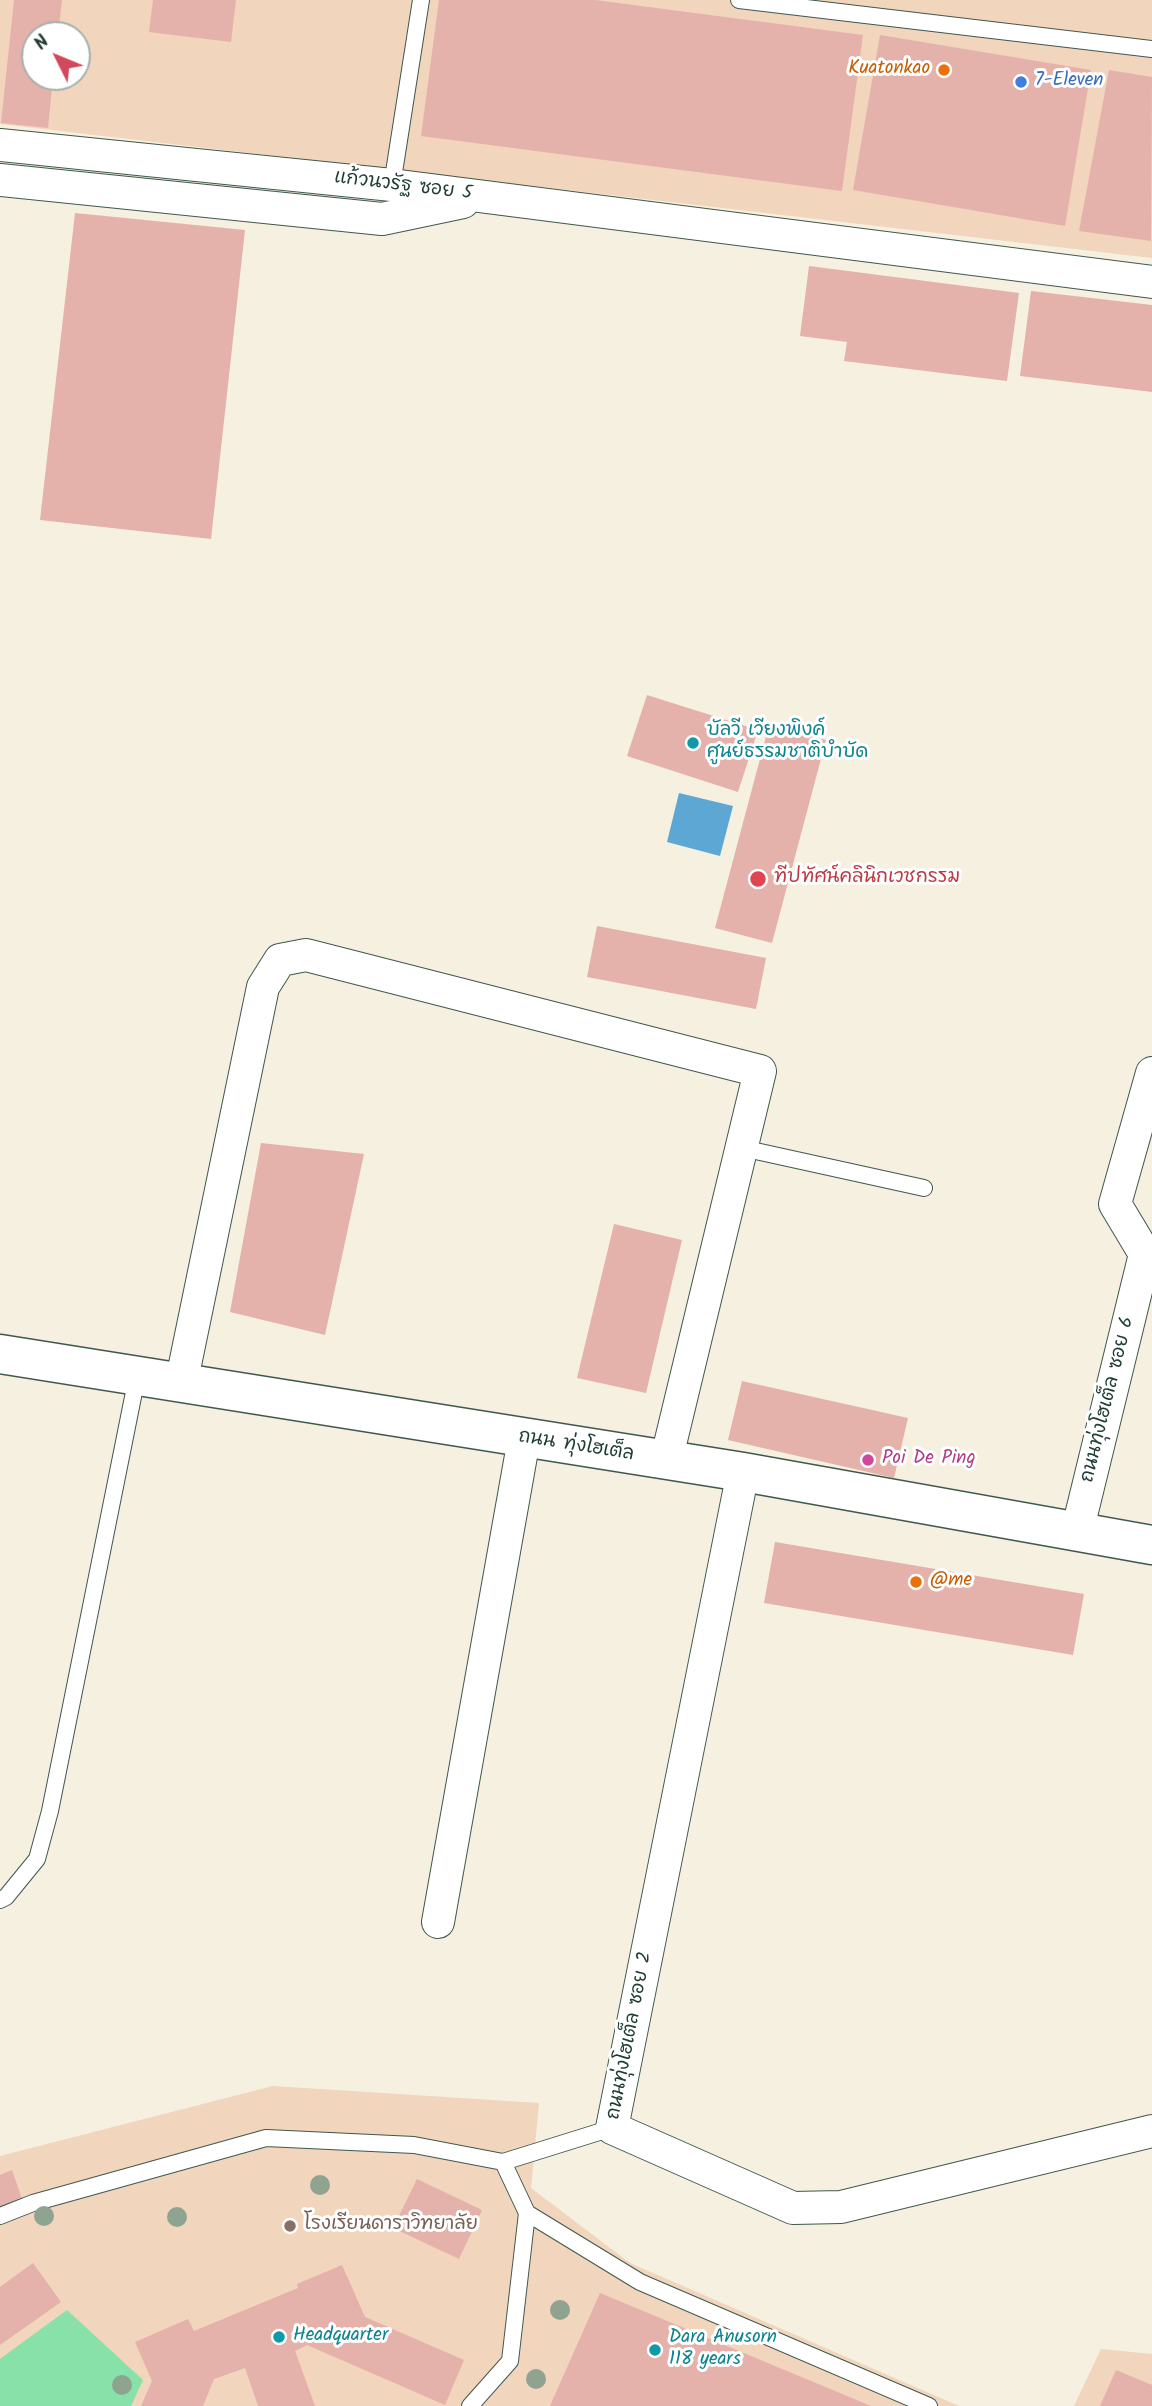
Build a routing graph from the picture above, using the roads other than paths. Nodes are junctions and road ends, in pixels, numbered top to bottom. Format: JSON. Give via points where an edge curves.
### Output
{"nodes":[{"id":1,"x":421,"y":0,"type":"edge"},
{"id":2,"x":739,"y":0,"type":"edge"},
{"id":3,"x":1152,"y":49,"type":"edge"},
{"id":4,"x":0,"y":145,"type":"edge"},
{"id":5,"x":0,"y":180,"type":"edge"},
{"id":6,"x":392,"y":185,"type":"junction"},
{"id":7,"x":485,"y":197,"type":"junction"},
{"id":8,"x":382,"y":219,"type":"junction"},
{"id":9,"x":1152,"y":282,"type":"edge"},
{"id":10,"x":1152,"y":1073,"type":"edge"},
{"id":11,"x":742,"y":1148,"type":"junction"},
{"id":12,"x":924,"y":1188,"type":"dead end"},
{"id":13,"x":1149,"y":1254,"type":"edge"},
{"id":14,"x":0,"y":1354,"type":"edge"},
{"id":15,"x":137,"y":1377,"type":"junction"},
{"id":16,"x":181,"y":1384,"type":"junction"},
{"id":17,"x":524,"y":1439,"type":"junction"},
{"id":18,"x":666,"y":1461,"type":"junction"},
{"id":19,"x":743,"y":1472,"type":"junction"},
{"id":20,"x":1077,"y":1532,"type":"junction"},
{"id":21,"x":1152,"y":1545,"type":"edge"},
{"id":22,"x":0,"y":1900,"type":"edge"},
{"id":23,"x":438,"y":1922,"type":"dead end"},
{"id":24,"x":612,"y":2128,"type":"junction"},
{"id":25,"x":1152,"y":2131,"type":"edge"},
{"id":26,"x":503,"y":2162,"type":"junction"},
{"id":27,"x":527,"y":2213,"type":"junction"},
{"id":28,"x":0,"y":2216,"type":"edge"},
{"id":29,"x":470,"y":2406,"type":"edge"},
{"id":30,"x":929,"y":2406,"type":"edge"}],
"edges":[{"from":1,"to":6,"type":"lane"},
{"from":2,"to":3,"type":"lane"},
{"from":4,"to":6,"type":"street","name":"แก้วนวรัฐ ซอย 5"},
{"from":5,"to":8,"type":"street","name":"แก้วนวรัฐ ซอย 5"},
{"from":6,"to":7,"type":"street","name":"แก้วนวรัฐ ซอย 5"},
{"from":6,"to":8,"type":"street"},
{"from":7,"to":8,"type":"street","name":"แก้วนวรัฐ ซอย 5"},
{"from":7,"to":9,"type":"street"},
{"from":10,"to":13,"type":"street","name":"ถนนทุ่งโฮเต็ล ซอย 6","via":[[1115,1204]]},
{"from":11,"to":12,"type":"lane"},
{"from":11,"to":16,"type":"street","via":[[760,1071],[306,955],[280,960],[263,987]]},
{"from":11,"to":18,"type":"street"},
{"from":13,"to":20,"type":"street","name":"ถนนทุ่งโฮเต็ล ซอย 6"},
{"from":14,"to":15,"type":"street","name":"ถนน ทุ่งโฮเต็ล"},
{"from":15,"to":16,"type":"street","name":"ถนน ทุ่งโฮเต็ล"},
{"from":15,"to":22,"type":"lane","via":[[50,1811],[37,1859]]},
{"from":16,"to":17,"type":"street","name":"ถนน ทุ่งโฮเต็ล"},
{"from":17,"to":18,"type":"street","name":"ถนน ทุ่งโฮเต็ล"},
{"from":17,"to":23,"type":"street"},
{"from":18,"to":19,"type":"street","name":"ถนน ทุ่งโฮเต็ล"},
{"from":19,"to":20,"type":"street","name":"ถนน ทุ่งโฮเต็ล"},
{"from":19,"to":24,"type":"street","name":"ถนนทุ่งโฮเต็ล ซอย 2"},
{"from":20,"to":21,"type":"street","name":"ถนน ทุ่งโฮเต็ล"},
{"from":24,"to":25,"type":"street","name":"ถนนทุ่งโฮเต็ล ซอย 2","via":[[793,2208],[841,2207]]},
{"from":24,"to":26,"type":"lane"},
{"from":26,"to":27,"type":"lane"},
{"from":26,"to":28,"type":"lane","via":[[414,2146],[266,2138]]},
{"from":27,"to":29,"type":"lane","via":[[510,2361]]},
{"from":27,"to":30,"type":"lane","via":[[640,2282]]}]}
